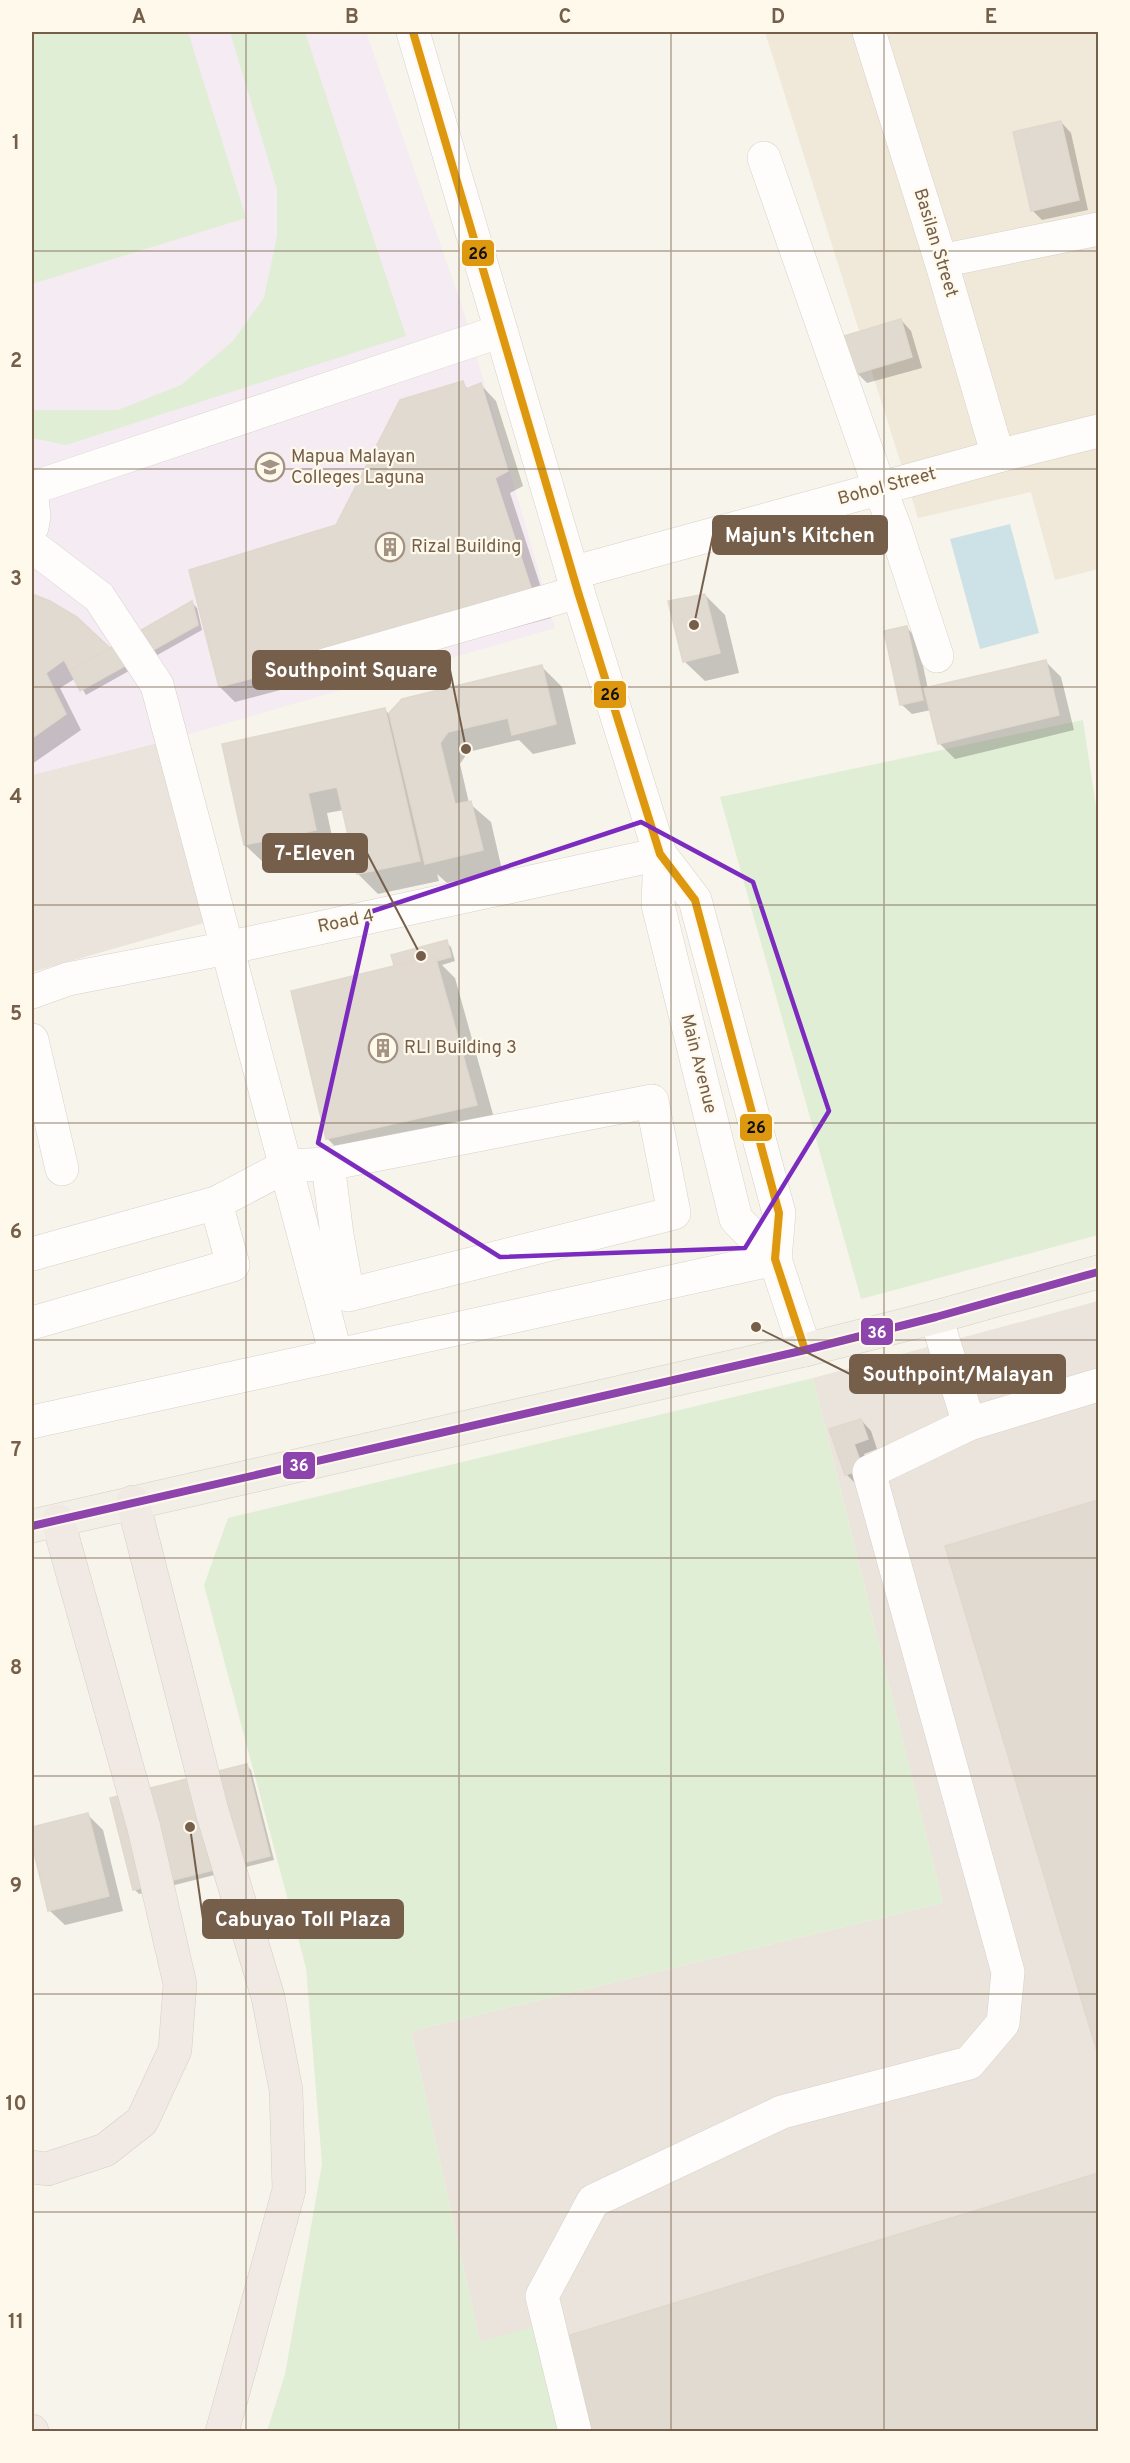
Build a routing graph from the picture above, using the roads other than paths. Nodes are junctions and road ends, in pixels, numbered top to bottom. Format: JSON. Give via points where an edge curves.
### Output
{"nodes":[{"id":1,"x":413,"y":32,"type":"edge"},
{"id":2,"x":869,"y":32,"type":"edge"},
{"id":3,"x":764,"y":158,"type":"dead end"},
{"id":4,"x":1098,"y":229,"type":"edge"},
{"id":5,"x":941,"y":261,"type":"junction"},
{"id":6,"x":501,"y":331,"type":"junction"},
{"id":7,"x":1098,"y":431,"type":"edge"},
{"id":8,"x":998,"y":456,"type":"junction"},
{"id":9,"x":32,"y":488,"type":"edge"},
{"id":10,"x":880,"y":489,"type":"junction"},
{"id":11,"x":32,"y":499,"type":"edge"},
{"id":12,"x":32,"y":526,"type":"edge"},
{"id":13,"x":32,"y":546,"type":"edge"},
{"id":14,"x":575,"y":583,"type":"junction"},
{"id":15,"x":937,"y":656,"type":"dead end"},
{"id":16,"x":314,"y":668,"type":"dead end"},
{"id":17,"x":660,"y":854,"type":"junction"},
{"id":18,"x":227,"y":948,"type":"junction"},
{"id":19,"x":32,"y":992,"type":"edge"},
{"id":20,"x":32,"y":1040,"type":"edge"},
{"id":21,"x":328,"y":1164,"type":"junction"},
{"id":22,"x":286,"y":1166,"type":"junction"},
{"id":23,"x":62,"y":1169,"type":"dead end"},
{"id":24,"x":216,"y":1203,"type":"junction"},
{"id":25,"x":32,"y":1254,"type":"edge"},
{"id":26,"x":775,"y":1259,"type":"junction"},
{"id":27,"x":1098,"y":1272,"type":"edge"},
{"id":28,"x":936,"y":1317,"type":"junction"},
{"id":29,"x":32,"y":1323,"type":"edge"},
{"id":30,"x":805,"y":1350,"type":"junction"},
{"id":31,"x":336,"y":1355,"type":"junction"},
{"id":32,"x":1098,"y":1384,"type":"edge"},
{"id":33,"x":32,"y":1422,"type":"edge"},
{"id":34,"x":969,"y":1424,"type":"junction"},
{"id":35,"x":133,"y":1502,"type":"junction"},
{"id":36,"x":45,"y":1523,"type":"edge"},
{"id":37,"x":32,"y":2167,"type":"edge"},
{"id":38,"x":222,"y":2432,"type":"edge"},
{"id":39,"x":576,"y":2432,"type":"edge"}],
"edges":[{"from":1,"to":6,"type":"street"},
{"from":2,"to":5,"type":"street","name":"Basilan Street"},
{"from":3,"to":10,"type":"street"},
{"from":4,"to":5,"type":"street"},
{"from":5,"to":8,"type":"street","name":"Basilan Street"},
{"from":6,"to":9,"type":"street"},
{"from":6,"to":14,"type":"street"},
{"from":7,"to":8,"type":"street","name":"Bohol Street"},
{"from":8,"to":10,"type":"street","name":"Bohol Street"},
{"from":10,"to":14,"type":"street","name":"Bohol Street"},
{"from":10,"to":15,"type":"street"},
{"from":11,"to":12,"type":"street"},
{"from":13,"to":18,"type":"street","via":[[99,597],[157,685]]},
{"from":14,"to":16,"type":"street","name":"Bohol Street"},
{"from":14,"to":17,"type":"street"},
{"from":17,"to":18,"type":"street","name":"Road 4"},
{"from":17,"to":26,"type":"street","via":[[695,900],[779,1213]]},
{"from":18,"to":19,"type":"street","name":"Road 4","via":[[68,979]]},
{"from":18,"to":22,"type":"street"},
{"from":20,"to":23,"type":"street"},
{"from":21,"to":21,"type":"street","via":[[652,1101],[674,1213],[348,1295]]},
{"from":21,"to":22,"type":"street"},
{"from":22,"to":24,"type":"street"},
{"from":22,"to":31,"type":"street"},
{"from":24,"to":25,"type":"street"},
{"from":24,"to":29,"type":"street","via":[[232,1265]]},
{"from":26,"to":30,"type":"street"},
{"from":26,"to":31,"type":"street"},
{"from":27,"to":28,"type":"main road"},
{"from":28,"to":30,"type":"main road"},
{"from":28,"to":34,"type":"street"},
{"from":30,"to":35,"type":"main road"},
{"from":31,"to":33,"type":"street"},
{"from":32,"to":34,"type":"street"},
{"from":34,"to":39,"type":"street","via":[[869,1472],[1008,1972],[1003,2023],[969,2063],[782,2112],[593,2201],[542,2296]]},
{"from":35,"to":36,"type":"main road"},
{"from":35,"to":38,"type":"highway","via":[[212,1811],[268,1997],[286,2090],[289,2190]]},
{"from":36,"to":37,"type":"highway","via":[[144,1828],[180,1983],[175,2050],[142,2121],[105,2150],[48,2169]]}]}
